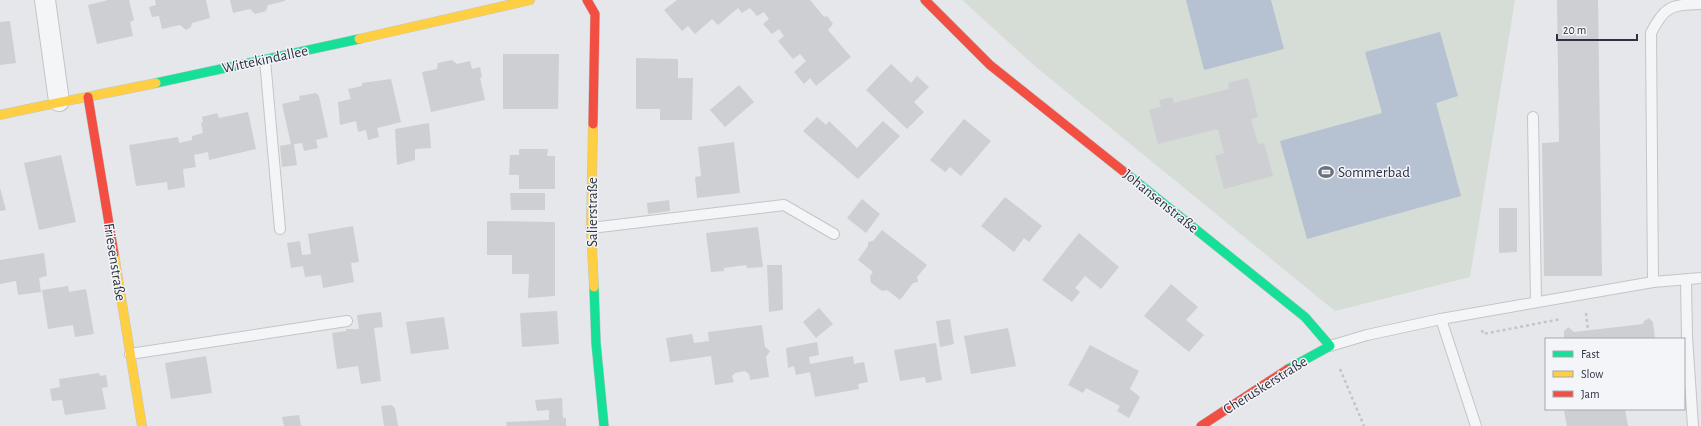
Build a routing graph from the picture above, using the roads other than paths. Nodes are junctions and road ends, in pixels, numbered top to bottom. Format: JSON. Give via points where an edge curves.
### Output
{"nodes":[{"id":1,"x":45,"y":0,"type":"edge"},
{"id":2,"x":530,"y":0,"type":"edge"},
{"id":3,"x":587,"y":0,"type":"edge"},
{"id":4,"x":926,"y":0,"type":"edge"},
{"id":5,"x":1701,"y":4,"type":"edge"},
{"id":6,"x":265,"y":60,"type":"junction"},
{"id":7,"x":88,"y":97,"type":"junction"},
{"id":8,"x":59,"y":101,"type":"junction"},
{"id":9,"x":0,"y":115,"type":"edge"},
{"id":10,"x":1533,"y":117,"type":"dead end"},
{"id":11,"x":591,"y":228,"type":"junction"},
{"id":12,"x":280,"y":229,"type":"dead end"},
{"id":13,"x":834,"y":234,"type":"dead end"},
{"id":14,"x":1701,"y":278,"type":"edge"},
{"id":15,"x":1686,"y":280,"type":"junction"},
{"id":16,"x":1653,"y":282,"type":"junction"},
{"id":17,"x":1536,"y":302,"type":"junction"},
{"id":18,"x":1441,"y":319,"type":"junction"},
{"id":19,"x":347,"y":321,"type":"dead end"},
{"id":20,"x":1330,"y":346,"type":"junction"},
{"id":21,"x":130,"y":354,"type":"junction"},
{"id":22,"x":142,"y":426,"type":"edge"},
{"id":23,"x":604,"y":426,"type":"edge"},
{"id":24,"x":1201,"y":426,"type":"edge"},
{"id":25,"x":1476,"y":426,"type":"edge"},
{"id":26,"x":1693,"y":426,"type":"edge"}],
"edges":[{"from":1,"to":8,"type":"street"},
{"from":2,"to":6,"type":"street","name":"Wittekindallee"},
{"from":3,"to":11,"type":"street","name":"Salierstraße","via":[[595,14]]},
{"from":4,"to":20,"type":"street","name":"Johansenstraße","via":[[990,65],[1305,317]]},
{"from":5,"to":16,"type":"lane","via":[[1675,5],[1659,17],[1651,33]]},
{"from":6,"to":7,"type":"street","name":"Wittekindallee"},
{"from":6,"to":12,"type":"lane"},
{"from":7,"to":8,"type":"street","name":"Wittekindallee"},
{"from":7,"to":21,"type":"street","name":"Friesenstraße"},
{"from":8,"to":9,"type":"street","name":"Wittekindallee"},
{"from":10,"to":17,"type":"lane"},
{"from":11,"to":13,"type":"lane","via":[[784,205]]},
{"from":11,"to":23,"type":"street","name":"Salierstraße","via":[[596,343]]},
{"from":14,"to":15,"type":"lane"},
{"from":15,"to":16,"type":"lane"},
{"from":15,"to":26,"type":"lane"},
{"from":16,"to":17,"type":"lane"},
{"from":17,"to":18,"type":"lane"},
{"from":18,"to":20,"type":"lane"},
{"from":18,"to":25,"type":"lane"},
{"from":19,"to":21,"type":"lane"},
{"from":20,"to":24,"type":"street","name":"Cheruskerstraße","via":[[1276,375]]},
{"from":21,"to":22,"type":"street","name":"Friesenstraße"}]}
